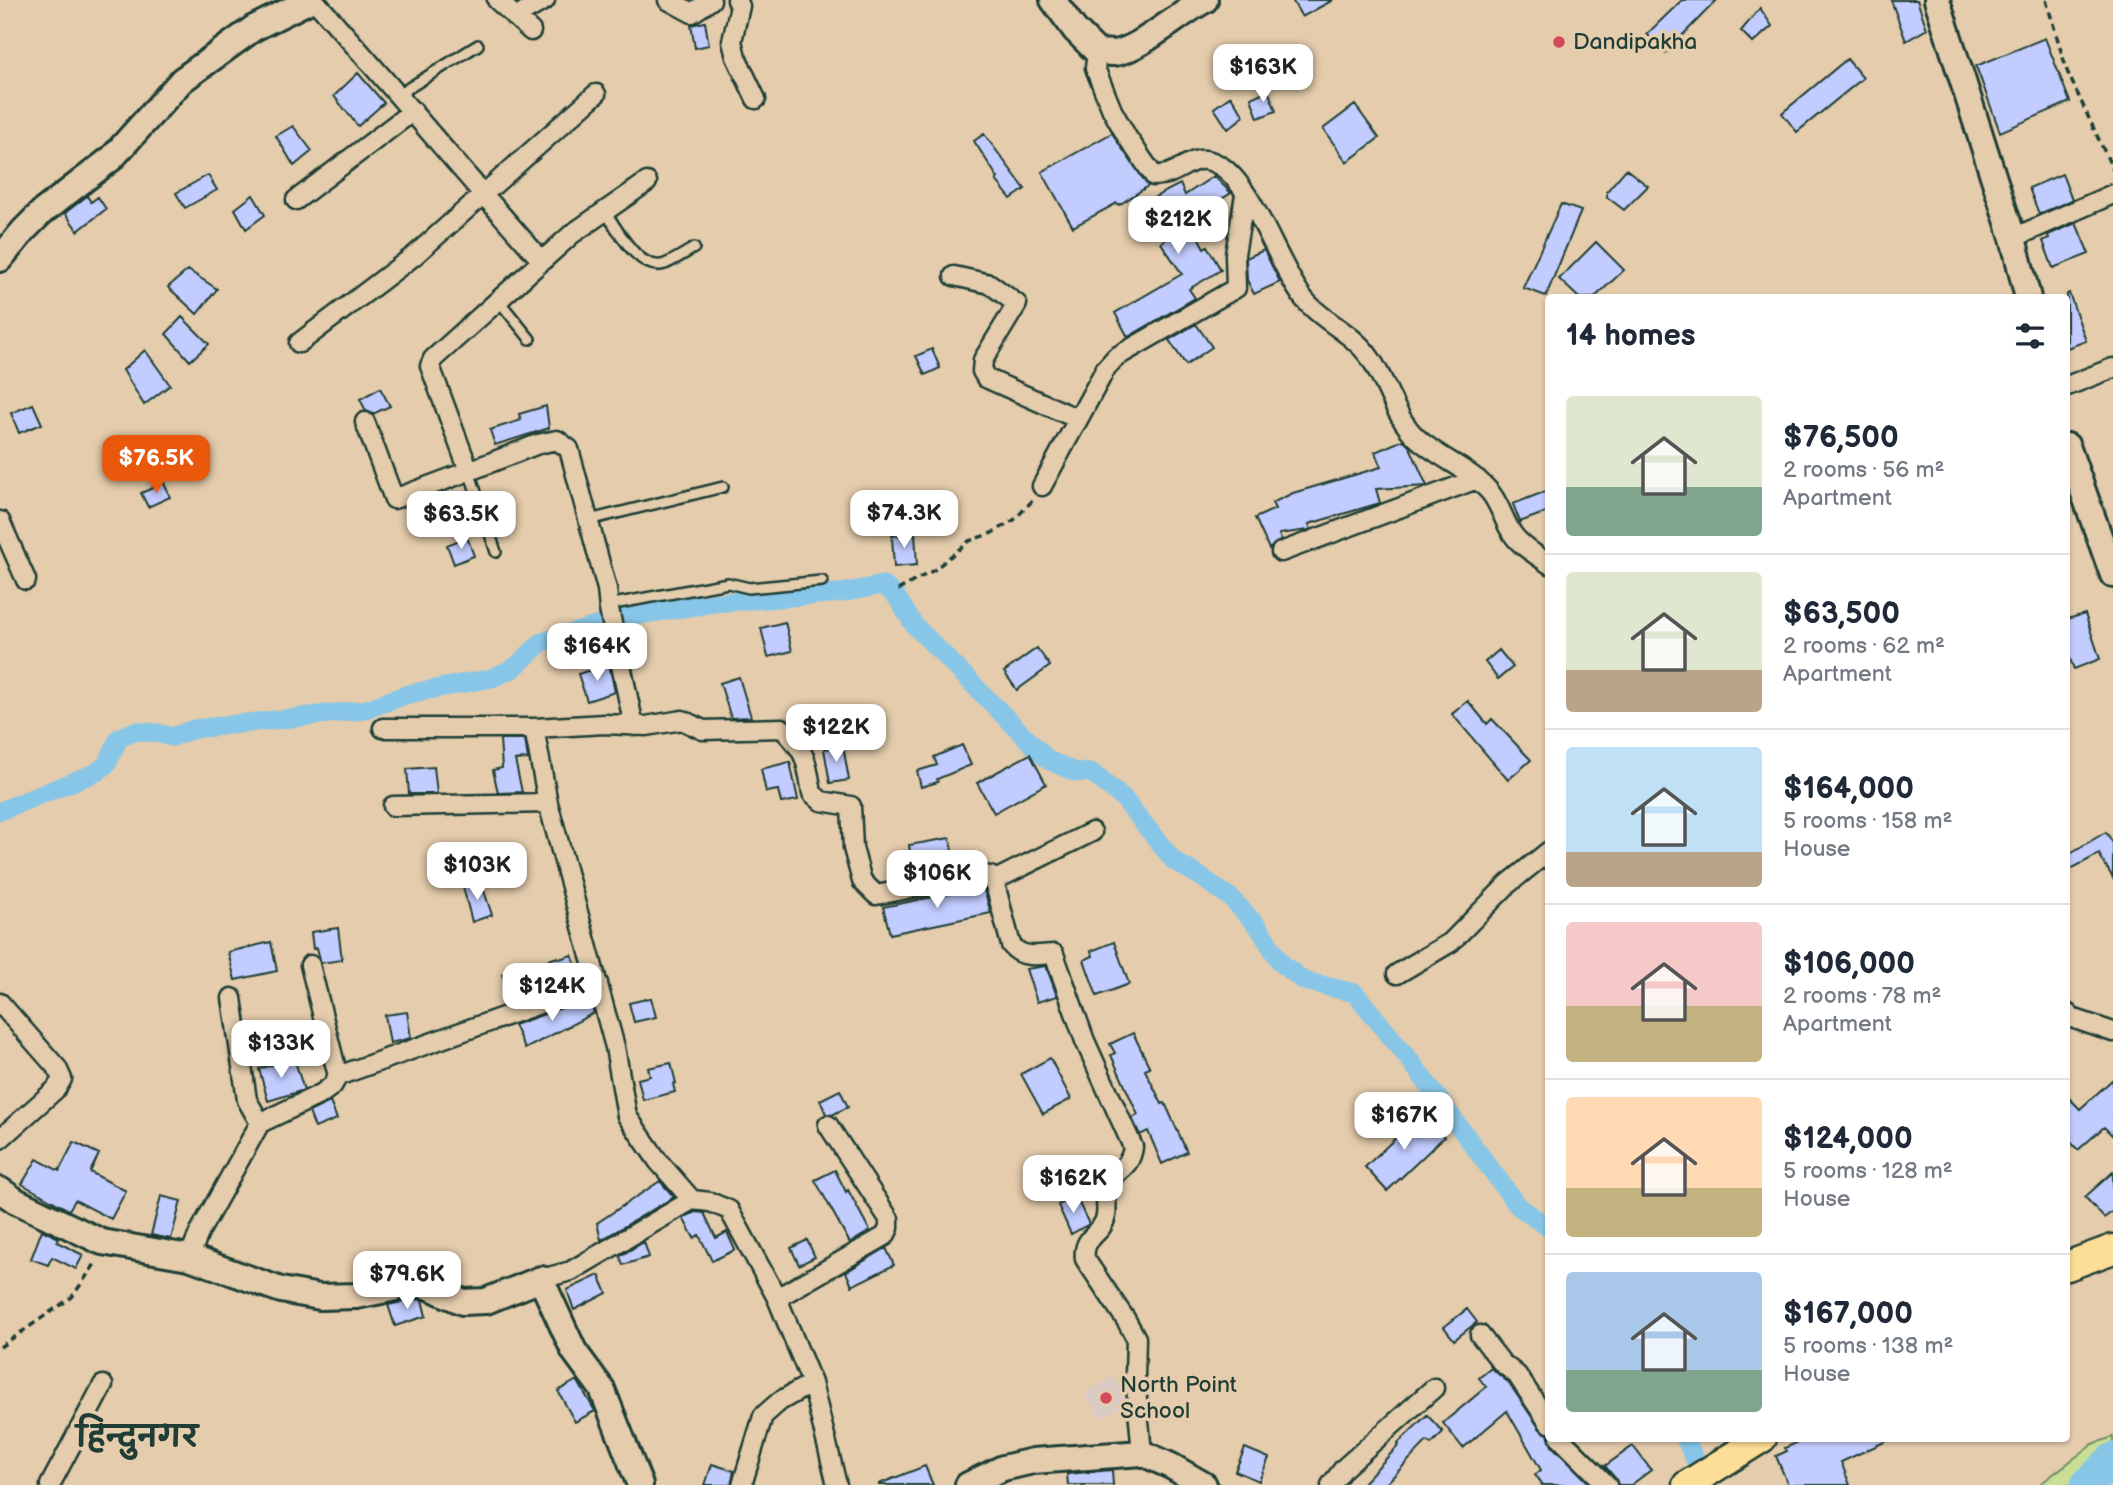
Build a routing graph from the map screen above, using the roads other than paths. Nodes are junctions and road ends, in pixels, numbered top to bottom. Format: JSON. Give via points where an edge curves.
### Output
{"nodes":[{"id":1,"x":312,"y":0,"type":"edge"},
{"id":2,"x":497,"y":0,"type":"edge"},
{"id":3,"x":545,"y":0,"type":"edge"},
{"id":4,"x":668,"y":0,"type":"edge"},
{"id":5,"x":710,"y":0,"type":"edge"},
{"id":6,"x":737,"y":0,"type":"edge"},
{"id":7,"x":1053,"y":0,"type":"edge"},
{"id":8,"x":1205,"y":0,"type":"edge"},
{"id":9,"x":1937,"y":0,"type":"edge"},
{"id":10,"x":515,"y":17,"type":"junction"},
{"id":11,"x":531,"y":31,"type":"dead end"},
{"id":12,"x":478,"y":45,"type":"dead end"},
{"id":13,"x":1097,"y":52,"type":"junction"},
{"id":14,"x":399,"y":94,"type":"junction"},
{"id":15,"x":596,"y":94,"type":"dead end"},
{"id":16,"x":756,"y":99,"type":"dead end"},
{"id":17,"x":413,"y":111,"type":"junction"},
{"id":18,"x":647,"y":182,"type":"dead end"},
{"id":19,"x":482,"y":194,"type":"junction"},
{"id":20,"x":2113,"y":194,"type":"edge"},
{"id":21,"x":1245,"y":195,"type":"junction"},
{"id":22,"x":296,"y":200,"type":"dead end"},
{"id":23,"x":604,"y":210,"type":"junction"},
{"id":24,"x":2013,"y":238,"type":"junction"},
{"id":25,"x":694,"y":248,"type":"dead end"},
{"id":26,"x":0,"y":259,"type":"edge"},
{"id":27,"x":542,"y":261,"type":"junction"},
{"id":28,"x":954,"y":276,"type":"dead end"},
{"id":29,"x":2027,"y":294,"type":"edge"},
{"id":30,"x":499,"y":301,"type":"junction"},
{"id":31,"x":530,"y":339,"type":"dead end"},
{"id":32,"x":299,"y":343,"type":"dead end"},
{"id":33,"x":2113,"y":368,"type":"edge"},
{"id":34,"x":2070,"y":385,"type":"edge"},
{"id":35,"x":1078,"y":419,"type":"junction"},
{"id":36,"x":365,"y":422,"type":"dead end"},
{"id":37,"x":2070,"y":454,"type":"edge"},
{"id":38,"x":469,"y":471,"type":"junction"},
{"id":39,"x":1477,"y":480,"type":"junction"},
{"id":40,"x":1042,"y":486,"type":"road end"},
{"id":41,"x":723,"y":487,"type":"dead end"},
{"id":42,"x":589,"y":520,"type":"junction"},
{"id":43,"x":0,"y":521,"type":"edge"},
{"id":44,"x":496,"y":552,"type":"dead end"},
{"id":45,"x":1281,"y":552,"type":"dead end"},
{"id":46,"x":1545,"y":561,"type":"edge"},
{"id":47,"x":2113,"y":575,"type":"edge"},
{"id":48,"x":26,"y":580,"type":"dead end"},
{"id":49,"x":822,"y":581,"type":"dead end"},
{"id":50,"x":608,"y":607,"type":"junction"},
{"id":51,"x":634,"y":726,"type":"junction"},
{"id":52,"x":383,"y":728,"type":"dead end"},
{"id":53,"x":534,"y":728,"type":"junction"},
{"id":54,"x":548,"y":803,"type":"junction"},
{"id":55,"x":393,"y":806,"type":"dead end"},
{"id":56,"x":1092,"y":832,"type":"dead end"},
{"id":57,"x":1545,"y":855,"type":"edge"},
{"id":58,"x":993,"y":881,"type":"junction"},
{"id":59,"x":310,"y":965,"type":"dead end"},
{"id":60,"x":1397,"y":974,"type":"dead end"},
{"id":61,"x":598,"y":984,"type":"junction"},
{"id":62,"x":232,"y":998,"type":"dead end"},
{"id":63,"x":0,"y":1003,"type":"edge"},
{"id":64,"x":2070,"y":1016,"type":"edge"},
{"id":65,"x":2113,"y":1032,"type":"edge"},
{"id":66,"x":338,"y":1076,"type":"junction"},
{"id":67,"x":260,"y":1123,"type":"junction"},
{"id":68,"x":828,"y":1125,"type":"dead end"},
{"id":69,"x":0,"y":1139,"type":"edge"},
{"id":70,"x":0,"y":1191,"type":"edge"},
{"id":71,"x":692,"y":1200,"type":"junction"},
{"id":72,"x":2113,"y":1248,"type":"edge"},
{"id":73,"x":189,"y":1256,"type":"junction"},
{"id":74,"x":2070,"y":1265,"type":"edge"},
{"id":75,"x":541,"y":1279,"type":"junction"},
{"id":76,"x":777,"y":1298,"type":"junction"},
{"id":77,"x":1480,"y":1335,"type":"dead end"},
{"id":78,"x":812,"y":1383,"type":"junction"},
{"id":79,"x":103,"y":1385,"type":"dead end"},
{"id":80,"x":1434,"y":1388,"type":"dead end"},
{"id":81,"x":1545,"y":1417,"type":"edge"},
{"id":82,"x":1564,"y":1442,"type":"edge"},
{"id":83,"x":1756,"y":1442,"type":"edge"},
{"id":84,"x":1142,"y":1453,"type":"junction"},
{"id":85,"x":970,"y":1484,"type":"edge"},
{"id":86,"x":50,"y":1485,"type":"edge"},
{"id":87,"x":640,"y":1485,"type":"edge"},
{"id":88,"x":742,"y":1485,"type":"edge"},
{"id":89,"x":837,"y":1485,"type":"edge"},
{"id":90,"x":1203,"y":1485,"type":"edge"},
{"id":91,"x":1331,"y":1485,"type":"edge"},
{"id":92,"x":1607,"y":1485,"type":"edge"},
{"id":93,"x":1687,"y":1485,"type":"edge"}],
"edges":[{"from":1,"to":14,"type":"street"},
{"from":1,"to":26,"type":"main road","via":[[254,28],[182,80],[113,158],[42,212]]},
{"from":2,"to":10,"type":"street"},
{"from":3,"to":10,"type":"street"},
{"from":4,"to":5,"type":"street","via":[[692,13]]},
{"from":6,"to":16,"type":"street","via":[[740,6],[732,41]]},
{"from":7,"to":13,"type":"main road"},
{"from":8,"to":13,"type":"main road","via":[[1135,46],[1115,53]]},
{"from":9,"to":24,"type":"main road"},
{"from":10,"to":11,"type":"street"},
{"from":12,"to":14,"type":"lane"},
{"from":13,"to":21,"type":"street","via":[[1095,68],[1112,110],[1154,176],[1206,159],[1221,165]]},
{"from":14,"to":17,"type":"street"},
{"from":15,"to":19,"type":"street"},
{"from":17,"to":19,"type":"street"},
{"from":17,"to":22,"type":"street"},
{"from":18,"to":23,"type":"street"},
{"from":19,"to":27,"type":"street"},
{"from":19,"to":32,"type":"street","via":[[415,255]]},
{"from":20,"to":24,"type":"street"},
{"from":21,"to":35,"type":"street","via":[[1235,254],[1236,288],[1116,357]]},
{"from":21,"to":39,"type":"street","via":[[1304,299],[1365,352],[1416,438]]},
{"from":23,"to":25,"type":"lane","via":[[638,257],[650,265],[664,265]]},
{"from":23,"to":27,"type":"street"},
{"from":24,"to":29,"type":"main road"},
{"from":27,"to":30,"type":"street"},
{"from":28,"to":35,"type":"street","via":[[990,284],[1017,304],[983,360],[986,378]]},
{"from":30,"to":31,"type":"lane"},
{"from":30,"to":38,"type":"street","via":[[430,366]]},
{"from":33,"to":34,"type":"street"},
{"from":35,"to":40,"type":"street"},
{"from":36,"to":38,"type":"street","via":[[394,499]]},
{"from":37,"to":47,"type":"main road"},
{"from":38,"to":42,"type":"street","via":[[557,440],[569,449]]},
{"from":38,"to":44,"type":"lane"},
{"from":39,"to":45,"type":"street"},
{"from":39,"to":46,"type":"street","via":[[1491,493],[1512,533]]},
{"from":41,"to":42,"type":"lane"},
{"from":42,"to":50,"type":"street"},
{"from":43,"to":48,"type":"street"},
{"from":49,"to":50,"type":"lane","via":[[750,588],[728,583]]},
{"from":50,"to":51,"type":"street"},
{"from":51,"to":53,"type":"street"},
{"from":51,"to":58,"type":"street","via":[[682,720],[703,730],[782,728],[805,755],[816,798],[850,806],[853,848],[862,881],[876,895],[982,875]]},
{"from":52,"to":53,"type":"street"},
{"from":53,"to":54,"type":"street"},
{"from":54,"to":55,"type":"street"},
{"from":54,"to":61,"type":"street"},
{"from":56,"to":58,"type":"street"},
{"from":57,"to":60,"type":"street","via":[[1508,884],[1451,942]]},
{"from":58,"to":84,"type":"street","via":[[1016,951],[1054,954],[1085,1041],[1133,1147],[1128,1165],[1109,1183],[1106,1216],[1084,1250],[1085,1259],[1136,1338]]},
{"from":59,"to":66,"type":"street"},
{"from":61,"to":66,"type":"street"},
{"from":61,"to":71,"type":"street","via":[[627,1116]]},
{"from":62,"to":67,"type":"street","via":[[247,1100]]},
{"from":63,"to":69,"type":"street","via":[[62,1079]]},
{"from":64,"to":65,"type":"street"},
{"from":66,"to":67,"type":"street","via":[[321,1094]]},
{"from":67,"to":73,"type":"street"},
{"from":68,"to":76,"type":"street","via":[[889,1219],[889,1228],[885,1236]]},
{"from":70,"to":73,"type":"main road","via":[[102,1242]]},
{"from":71,"to":75,"type":"street","via":[[571,1271]]},
{"from":71,"to":76,"type":"street","via":[[729,1210]]},
{"from":72,"to":74,"type":"main road"},
{"from":73,"to":75,"type":"main road","via":[[281,1290],[320,1297],[356,1296],[416,1284],[463,1302],[486,1301]]},
{"from":75,"to":87,"type":"main road","via":[[574,1351],[602,1389]]},
{"from":76,"to":78,"type":"street"},
{"from":77,"to":81,"type":"street","via":[[1517,1375]]},
{"from":78,"to":88,"type":"street","via":[[763,1416]]},
{"from":78,"to":89,"type":"street"},
{"from":79,"to":86,"type":"street"},
{"from":80,"to":91,"type":"street"},
{"from":82,"to":92,"type":"street"},
{"from":83,"to":93,"type":"main road"},
{"from":84,"to":85,"type":"main road","via":[[1033,1461],[1003,1468]]},
{"from":84,"to":90,"type":"main road"}]}
